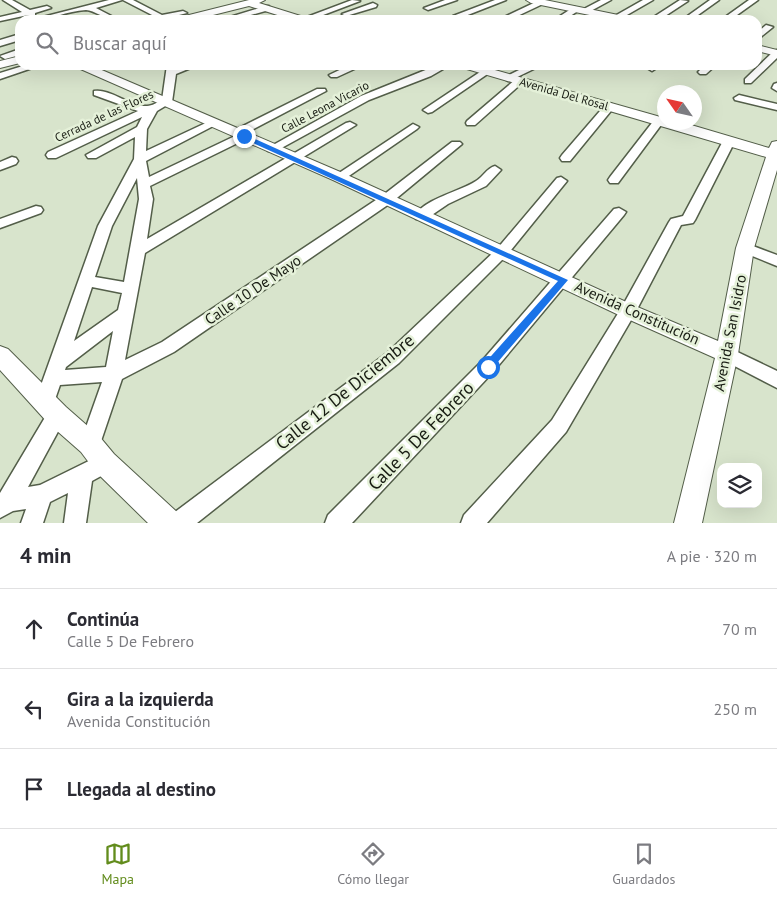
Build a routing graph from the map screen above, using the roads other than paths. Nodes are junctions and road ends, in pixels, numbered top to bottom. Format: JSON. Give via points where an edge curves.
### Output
{"nodes":[{"id":1,"x":7,"y":0,"type":"edge"},
{"id":2,"x":82,"y":0,"type":"edge"},
{"id":3,"x":118,"y":0,"type":"edge"},
{"id":4,"x":127,"y":0,"type":"edge"},
{"id":5,"x":452,"y":0,"type":"edge"},
{"id":6,"x":502,"y":0,"type":"edge"},
{"id":7,"x":532,"y":0,"type":"edge"},
{"id":8,"x":607,"y":0,"type":"edge"},
{"id":9,"x":649,"y":0,"type":"edge"},
{"id":10,"x":715,"y":0,"type":"edge"},
{"id":11,"x":754,"y":0,"type":"edge"},
{"id":12,"x":356,"y":1,"type":"dead end"},
{"id":13,"x":684,"y":1,"type":"edge"},
{"id":14,"x":32,"y":2,"type":"dead end"},
{"id":15,"x":247,"y":2,"type":"edge"},
{"id":16,"x":550,"y":2,"type":"edge"},
{"id":17,"x":64,"y":4,"type":"dead end"},
{"id":18,"x":263,"y":4,"type":"edge"},
{"id":19,"x":17,"y":5,"type":"junction"},
{"id":20,"x":373,"y":5,"type":"dead end"},
{"id":21,"x":55,"y":6,"type":"dead end"},
{"id":22,"x":88,"y":7,"type":"junction"},
{"id":23,"x":428,"y":8,"type":"dead end"},
{"id":24,"x":0,"y":9,"type":"edge"},
{"id":25,"x":581,"y":10,"type":"junction"},
{"id":26,"x":28,"y":12,"type":"junction"},
{"id":27,"x":600,"y":14,"type":"joint"},
{"id":28,"x":15,"y":15,"type":"edge"},
{"id":29,"x":16,"y":15,"type":"edge"},
{"id":30,"x":32,"y":15,"type":"edge"},
{"id":31,"x":57,"y":15,"type":"edge"},
{"id":32,"x":104,"y":15,"type":"edge"},
{"id":33,"x":157,"y":15,"type":"edge"},
{"id":34,"x":187,"y":15,"type":"edge"},
{"id":35,"x":236,"y":15,"type":"edge"},
{"id":36,"x":290,"y":15,"type":"edge"},
{"id":37,"x":317,"y":15,"type":"edge"},
{"id":38,"x":345,"y":15,"type":"edge"},
{"id":39,"x":460,"y":15,"type":"edge"},
{"id":40,"x":515,"y":15,"type":"edge"},
{"id":41,"x":570,"y":15,"type":"edge"},
{"id":42,"x":604,"y":15,"type":"edge"},
{"id":43,"x":628,"y":15,"type":"edge"},
{"id":44,"x":660,"y":15,"type":"edge"},
{"id":45,"x":693,"y":15,"type":"edge"},
{"id":46,"x":733,"y":15,"type":"edge"},
{"id":47,"x":0,"y":19,"type":"edge"},
{"id":48,"x":15,"y":25,"type":"edge"},
{"id":49,"x":7,"y":27,"type":"dead end"},
{"id":50,"x":769,"y":27,"type":"dead end"},
{"id":51,"x":762,"y":33,"type":"edge"},
{"id":52,"x":15,"y":38,"type":"edge"},
{"id":53,"x":0,"y":42,"type":"edge"},
{"id":54,"x":762,"y":50,"type":"edge"},
{"id":55,"x":15,"y":54,"type":"edge"},
{"id":56,"x":776,"y":55,"type":"edge"},
{"id":57,"x":15,"y":59,"type":"edge"},
{"id":58,"x":2,"y":60,"type":"edge"},
{"id":59,"x":762,"y":68,"type":"edge"},
{"id":60,"x":20,"y":70,"type":"edge"},
{"id":61,"x":92,"y":70,"type":"edge"},
{"id":62,"x":172,"y":70,"type":"edge"},
{"id":63,"x":346,"y":70,"type":"edge"},
{"id":64,"x":436,"y":70,"type":"edge"},
{"id":65,"x":483,"y":70,"type":"edge"},
{"id":66,"x":528,"y":70,"type":"edge"},
{"id":67,"x":706,"y":70,"type":"edge"},
{"id":68,"x":760,"y":70,"type":"edge"},
{"id":69,"x":486,"y":71,"type":"junction"},
{"id":70,"x":703,"y":72,"type":"dead end"},
{"id":71,"x":334,"y":75,"type":"dead end"},
{"id":72,"x":0,"y":76,"type":"edge"},
{"id":73,"x":513,"y":79,"type":"junction"},
{"id":74,"x":748,"y":81,"type":"dead end"},
{"id":75,"x":321,"y":92,"type":"dead end"},
{"id":76,"x":98,"y":93,"type":"dead end"},
{"id":77,"x":167,"y":102,"type":"junction"},
{"id":78,"x":610,"y":106,"type":"junction"},
{"id":79,"x":777,"y":107,"type":"edge"},
{"id":80,"x":152,"y":110,"type":"junction"},
{"id":81,"x":428,"y":110,"type":"dead end"},
{"id":82,"x":777,"y":117,"type":"edge"},
{"id":83,"x":657,"y":120,"type":"edge"},
{"id":84,"x":214,"y":123,"type":"junction"},
{"id":85,"x":471,"y":124,"type":"dead end"},
{"id":86,"x":350,"y":126,"type":"dead end"},
{"id":87,"x":413,"y":127,"type":"dead end"},
{"id":88,"x":657,"y":128,"type":"edge"},
{"id":89,"x":142,"y":129,"type":"junction"},
{"id":90,"x":691,"y":130,"type":"edge"},
{"id":91,"x":241,"y":135,"type":"junction"},
{"id":92,"x":729,"y":141,"type":"junction"},
{"id":93,"x":456,"y":144,"type":"dead end"},
{"id":94,"x":272,"y":149,"type":"junction"},
{"id":95,"x":775,"y":149,"type":"edge"},
{"id":96,"x":52,"y":155,"type":"dead end"},
{"id":97,"x":92,"y":155,"type":"dead end"},
{"id":98,"x":566,"y":158,"type":"dead end"},
{"id":99,"x":140,"y":159,"type":"junction"},
{"id":100,"x":296,"y":159,"type":"junction"},
{"id":101,"x":495,"y":170,"type":"dead end"},
{"id":102,"x":339,"y":177,"type":"junction"},
{"id":103,"x":614,"y":180,"type":"dead end"},
{"id":104,"x":561,"y":181,"type":"dead end"},
{"id":105,"x":145,"y":184,"type":"junction"},
{"id":106,"x":387,"y":199,"type":"junction"},
{"id":107,"x":36,"y":210,"type":"dead end"},
{"id":108,"x":619,"y":212,"type":"dead end"},
{"id":109,"x":421,"y":216,"type":"junction"},
{"id":110,"x":0,"y":224,"type":"edge"},
{"id":111,"x":745,"y":248,"type":"junction"},
{"id":112,"x":138,"y":251,"type":"junction"},
{"id":113,"x":502,"y":252,"type":"junction"},
{"id":114,"x":777,"y":261,"type":"edge"},
{"id":115,"x":563,"y":280,"type":"junction"},
{"id":116,"x":87,"y":281,"type":"junction"},
{"id":117,"x":130,"y":289,"type":"junction"},
{"id":118,"x":628,"y":311,"type":"junction"},
{"id":119,"x":126,"y":313,"type":"junction"},
{"id":120,"x":728,"y":354,"type":"junction"},
{"id":121,"x":0,"y":355,"type":"edge"},
{"id":122,"x":56,"y":370,"type":"junction"},
{"id":123,"x":114,"y":374,"type":"junction"},
{"id":124,"x":777,"y":380,"type":"edge"},
{"id":125,"x":51,"y":408,"type":"junction"},
{"id":126,"x":98,"y":453,"type":"junction"},
{"id":127,"x":82,"y":474,"type":"junction"},
{"id":128,"x":42,"y":495,"type":"junction"},
{"id":129,"x":4,"y":504,"type":"edge"},
{"id":130,"x":32,"y":523,"type":"edge"},
{"id":131,"x":75,"y":523,"type":"edge"},
{"id":132,"x":168,"y":523,"type":"edge"},
{"id":133,"x":179,"y":523,"type":"edge"},
{"id":134,"x":336,"y":523,"type":"edge"},
{"id":135,"x":472,"y":523,"type":"edge"},
{"id":136,"x":688,"y":523,"type":"edge"}],
"edges":[{"from":1,"to":19,"type":"street"},
{"from":2,"to":17,"type":"street"},
{"from":3,"to":22,"type":"street"},
{"from":4,"to":33,"type":"street"},
{"from":5,"to":23,"type":"street"},
{"from":6,"to":39,"type":"street"},
{"from":7,"to":16,"type":"main road"},
{"from":8,"to":25,"type":"street"},
{"from":9,"to":43,"type":"street"},
{"from":10,"to":45,"type":"street"},
{"from":11,"to":46,"type":"street"},
{"from":12,"to":37,"type":"street"},
{"from":13,"to":44,"type":"street"},
{"from":14,"to":19,"type":"street"},
{"from":15,"to":18,"type":"main road"},
{"from":15,"to":34,"type":"main road"},
{"from":16,"to":25,"type":"main road"},
{"from":16,"to":40,"type":"street"},
{"from":18,"to":35,"type":"street"},
{"from":18,"to":36,"type":"main road"},
{"from":19,"to":24,"type":"street"},
{"from":19,"to":26,"type":"street"},
{"from":20,"to":38,"type":"street"},
{"from":21,"to":26,"type":"street"},
{"from":22,"to":31,"type":"street"},
{"from":22,"to":32,"type":"street"},
{"from":25,"to":27,"type":"main road"},
{"from":25,"to":41,"type":"street"},
{"from":26,"to":29,"type":"street"},
{"from":26,"to":30,"type":"street"},
{"from":27,"to":42,"type":"main road"},
{"from":28,"to":47,"type":"street"},
{"from":48,"to":49,"type":"street"},
{"from":50,"to":51,"type":"street"},
{"from":52,"to":53,"type":"street"},
{"from":54,"to":56,"type":"main road"},
{"from":55,"to":58,"type":"street"},
{"from":56,"to":59,"type":"street"},
{"from":57,"to":58,"type":"main road"},
{"from":60,"to":72,"type":"street"},
{"from":61,"to":77,"type":"main road","name":"Avenida Constitución"},
{"from":62,"to":77,"type":"street"},
{"from":63,"to":71,"type":"street"},
{"from":64,"to":94,"type":"street","name":"Calle Leona Vicario","via":[[365,98]]},
{"from":65,"to":69,"type":"main road","name":"Avenida Del Rosal"},
{"from":66,"to":73,"type":"street"},
{"from":67,"to":70,"type":"street"},
{"from":68,"to":74,"type":"street"},
{"from":69,"to":73,"type":"main road","name":"Avenida Del Rosal"},
{"from":69,"to":81,"type":"street"},
{"from":73,"to":78,"type":"main road","name":"Avenida Del Rosal"},
{"from":73,"to":85,"type":"street"},
{"from":75,"to":91,"type":"street"},
{"from":76,"to":80,"type":"street","via":[[136,108]]},
{"from":77,"to":80,"type":"street","name":"Cerrada de las Flores"},
{"from":77,"to":84,"type":"main road","name":"Avenida Constitución"},
{"from":78,"to":83,"type":"main road","name":"Avenida Del Rosal"},
{"from":78,"to":98,"type":"street"},
{"from":79,"to":82,"type":"street","via":[[740,102]]},
{"from":80,"to":89,"type":"street"},
{"from":80,"to":96,"type":"street","name":"Cerrada de las Flores"},
{"from":84,"to":91,"type":"main road","name":"Avenida Constitución"},
{"from":84,"to":99,"type":"street"},
{"from":86,"to":100,"type":"street"},
{"from":87,"to":102,"type":"street"},
{"from":88,"to":103,"type":"street"},
{"from":89,"to":97,"type":"street"},
{"from":89,"to":99,"type":"street"},
{"from":90,"to":92,"type":"main road","name":"Avenida Del Rosal"},
{"from":91,"to":94,"type":"main road","name":"Avenida Constitución"},
{"from":91,"to":105,"type":"street"},
{"from":92,"to":95,"type":"main road","name":"Avenida Del Rosal"},
{"from":92,"to":118,"type":"street","via":[[688,220],[676,222]]},
{"from":93,"to":106,"type":"street","name":"Calle 10 De Mayo"},
{"from":94,"to":100,"type":"main road","name":"Avenida Constitución"},
{"from":95,"to":111,"type":"main road","name":"Avenida San Isidro"},
{"from":99,"to":105,"type":"street"},
{"from":99,"to":116,"type":"street","via":[[105,226]]},
{"from":100,"to":102,"type":"main road","name":"Avenida Constitución"},
{"from":100,"to":112,"type":"street"},
{"from":101,"to":109,"type":"street","via":[[482,183],[443,201]]},
{"from":102,"to":106,"type":"main road","name":"Avenida Constitución"},
{"from":104,"to":113,"type":"street","name":"Calle 12 De Diciembre"},
{"from":105,"to":112,"type":"street","via":[[146,199]]},
{"from":106,"to":109,"type":"main road","name":"Avenida Constitución"},
{"from":106,"to":123,"type":"street","name":"Calle 10 De Mayo","via":[[168,348]]},
{"from":107,"to":110,"type":"street"},
{"from":108,"to":115,"type":"street","name":"Calle 5 De Febrero"},
{"from":109,"to":113,"type":"main road","name":"Avenida Constitución"},
{"from":111,"to":114,"type":"street"},
{"from":111,"to":120,"type":"main road","name":"Avenida San Isidro"},
{"from":112,"to":117,"type":"street"},
{"from":113,"to":115,"type":"main road","name":"Avenida Constitución"},
{"from":113,"to":133,"type":"street","name":"Calle 12 De Diciembre","via":[[393,358]]},
{"from":115,"to":118,"type":"main road","name":"Avenida Constitución"},
{"from":115,"to":134,"type":"street","name":"Calle 5 De Febrero","via":[[488,367]]},
{"from":116,"to":117,"type":"street"},
{"from":116,"to":122,"type":"street"},
{"from":117,"to":119,"type":"street"},
{"from":118,"to":120,"type":"main road","name":"Avenida Constitución"},
{"from":118,"to":135,"type":"street","via":[[559,426]]},
{"from":119,"to":122,"type":"street"},
{"from":119,"to":123,"type":"street"},
{"from":120,"to":124,"type":"street"},
{"from":120,"to":136,"type":"main road","name":"Avenida San Isidro"},
{"from":121,"to":125,"type":"main road"},
{"from":122,"to":123,"type":"street"},
{"from":122,"to":125,"type":"street"},
{"from":123,"to":126,"type":"street"},
{"from":125,"to":126,"type":"main road"},
{"from":125,"to":129,"type":"street"},
{"from":126,"to":127,"type":"street"},
{"from":126,"to":132,"type":"main road"},
{"from":127,"to":128,"type":"street"},
{"from":127,"to":131,"type":"street"},
{"from":128,"to":129,"type":"street"},
{"from":128,"to":130,"type":"street"}]}
